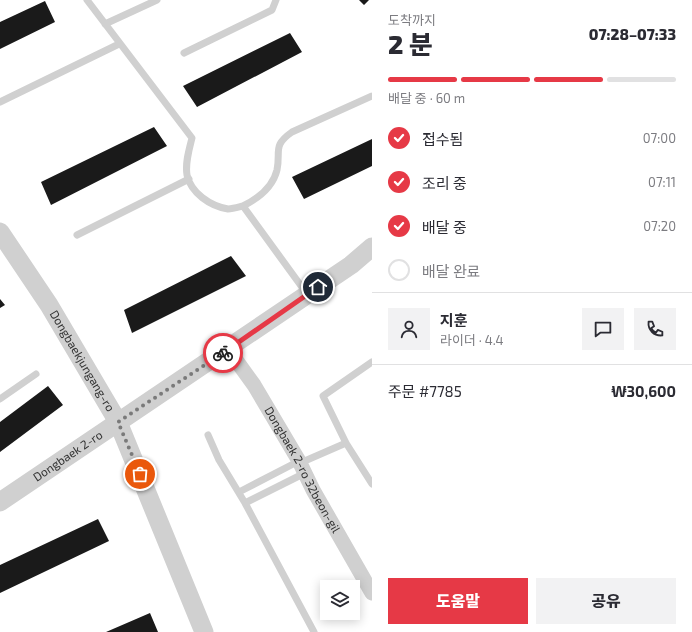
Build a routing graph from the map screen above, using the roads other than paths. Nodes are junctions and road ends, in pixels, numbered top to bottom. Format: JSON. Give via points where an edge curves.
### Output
{"nodes":[{"id":1,"x":87,"y":0,"type":"edge"},
{"id":2,"x":157,"y":0,"type":"edge"},
{"id":3,"x":276,"y":0,"type":"edge"},
{"id":4,"x":105,"y":24,"type":"junction"},
{"id":5,"x":120,"y":44,"type":"junction"},
{"id":6,"x":184,"y":53,"type":"dead end"},
{"id":7,"x":372,"y":96,"type":"edge"},
{"id":8,"x":0,"y":102,"type":"edge"},
{"id":9,"x":189,"y":179,"type":"junction"},
{"id":10,"x":243,"y":206,"type":"junction"},
{"id":11,"x":0,"y":232,"type":"edge"},
{"id":12,"x":77,"y":235,"type":"dead end"},
{"id":13,"x":372,"y":247,"type":"edge"},
{"id":14,"x":307,"y":295,"type":"junction"},
{"id":15,"x":228,"y":349,"type":"junction"},
{"id":16,"x":372,"y":362,"type":"edge"},
{"id":17,"x":36,"y":374,"type":"dead end"},
{"id":18,"x":0,"y":399,"type":"edge"},
{"id":19,"x":118,"y":422,"type":"junction"},
{"id":20,"x":208,"y":435,"type":"dead end"},
{"id":21,"x":346,"y":442,"type":"junction"},
{"id":22,"x":301,"y":466,"type":"junction"},
{"id":23,"x":372,"y":484,"type":"edge"},
{"id":24,"x":239,"y":492,"type":"junction"},
{"id":25,"x":0,"y":502,"type":"edge"},
{"id":26,"x":245,"y":503,"type":"junction"},
{"id":27,"x":372,"y":593,"type":"edge"},
{"id":28,"x":312,"y":630,"type":"edge"},
{"id":29,"x":204,"y":632,"type":"edge"}],
"edges":[{"from":1,"to":4,"type":"lane"},
{"from":2,"to":4,"type":"lane"},
{"from":3,"to":6,"type":"lane","via":[[272,10]]},
{"from":4,"to":5,"type":"lane"},
{"from":5,"to":8,"type":"lane"},
{"from":5,"to":9,"type":"lane","via":[[192,138],[188,156]]},
{"from":7,"to":10,"type":"lane","via":[[283,138],[279,144],[277,170],[273,181],[256,200]]},
{"from":9,"to":10,"type":"lane","via":[[194,190],[208,202],[228,209]]},
{"from":9,"to":12,"type":"lane"},
{"from":10,"to":14,"type":"lane"},
{"from":11,"to":19,"type":"street","name":"Dongbaekjungang-ro","via":[[49,305]]},
{"from":13,"to":14,"type":"street","name":"Dongbaek 2-ro","via":[[351,265]]},
{"from":14,"to":15,"type":"street","name":"Dongbaek 2-ro"},
{"from":15,"to":19,"type":"street","name":"Dongbaek 2-ro"},
{"from":15,"to":22,"type":"street","name":"Dongbaek 2-ro 32beon-gil","via":[[254,385]]},
{"from":16,"to":21,"type":"lane","via":[[323,396]]},
{"from":17,"to":18,"type":"lane"},
{"from":19,"to":25,"type":"street","name":"Dongbaek 2-ro"},
{"from":19,"to":29,"type":"street","name":"Dongbaekjungang-ro"},
{"from":20,"to":24,"type":"lane","via":[[219,460]]},
{"from":21,"to":22,"type":"lane"},
{"from":21,"to":23,"type":"lane"},
{"from":22,"to":24,"type":"lane"},
{"from":22,"to":26,"type":"lane"},
{"from":22,"to":27,"type":"street","name":"Dongbaek 2-ro 32beon-gil"},
{"from":24,"to":26,"type":"lane"},
{"from":26,"to":28,"type":"lane"}]}
